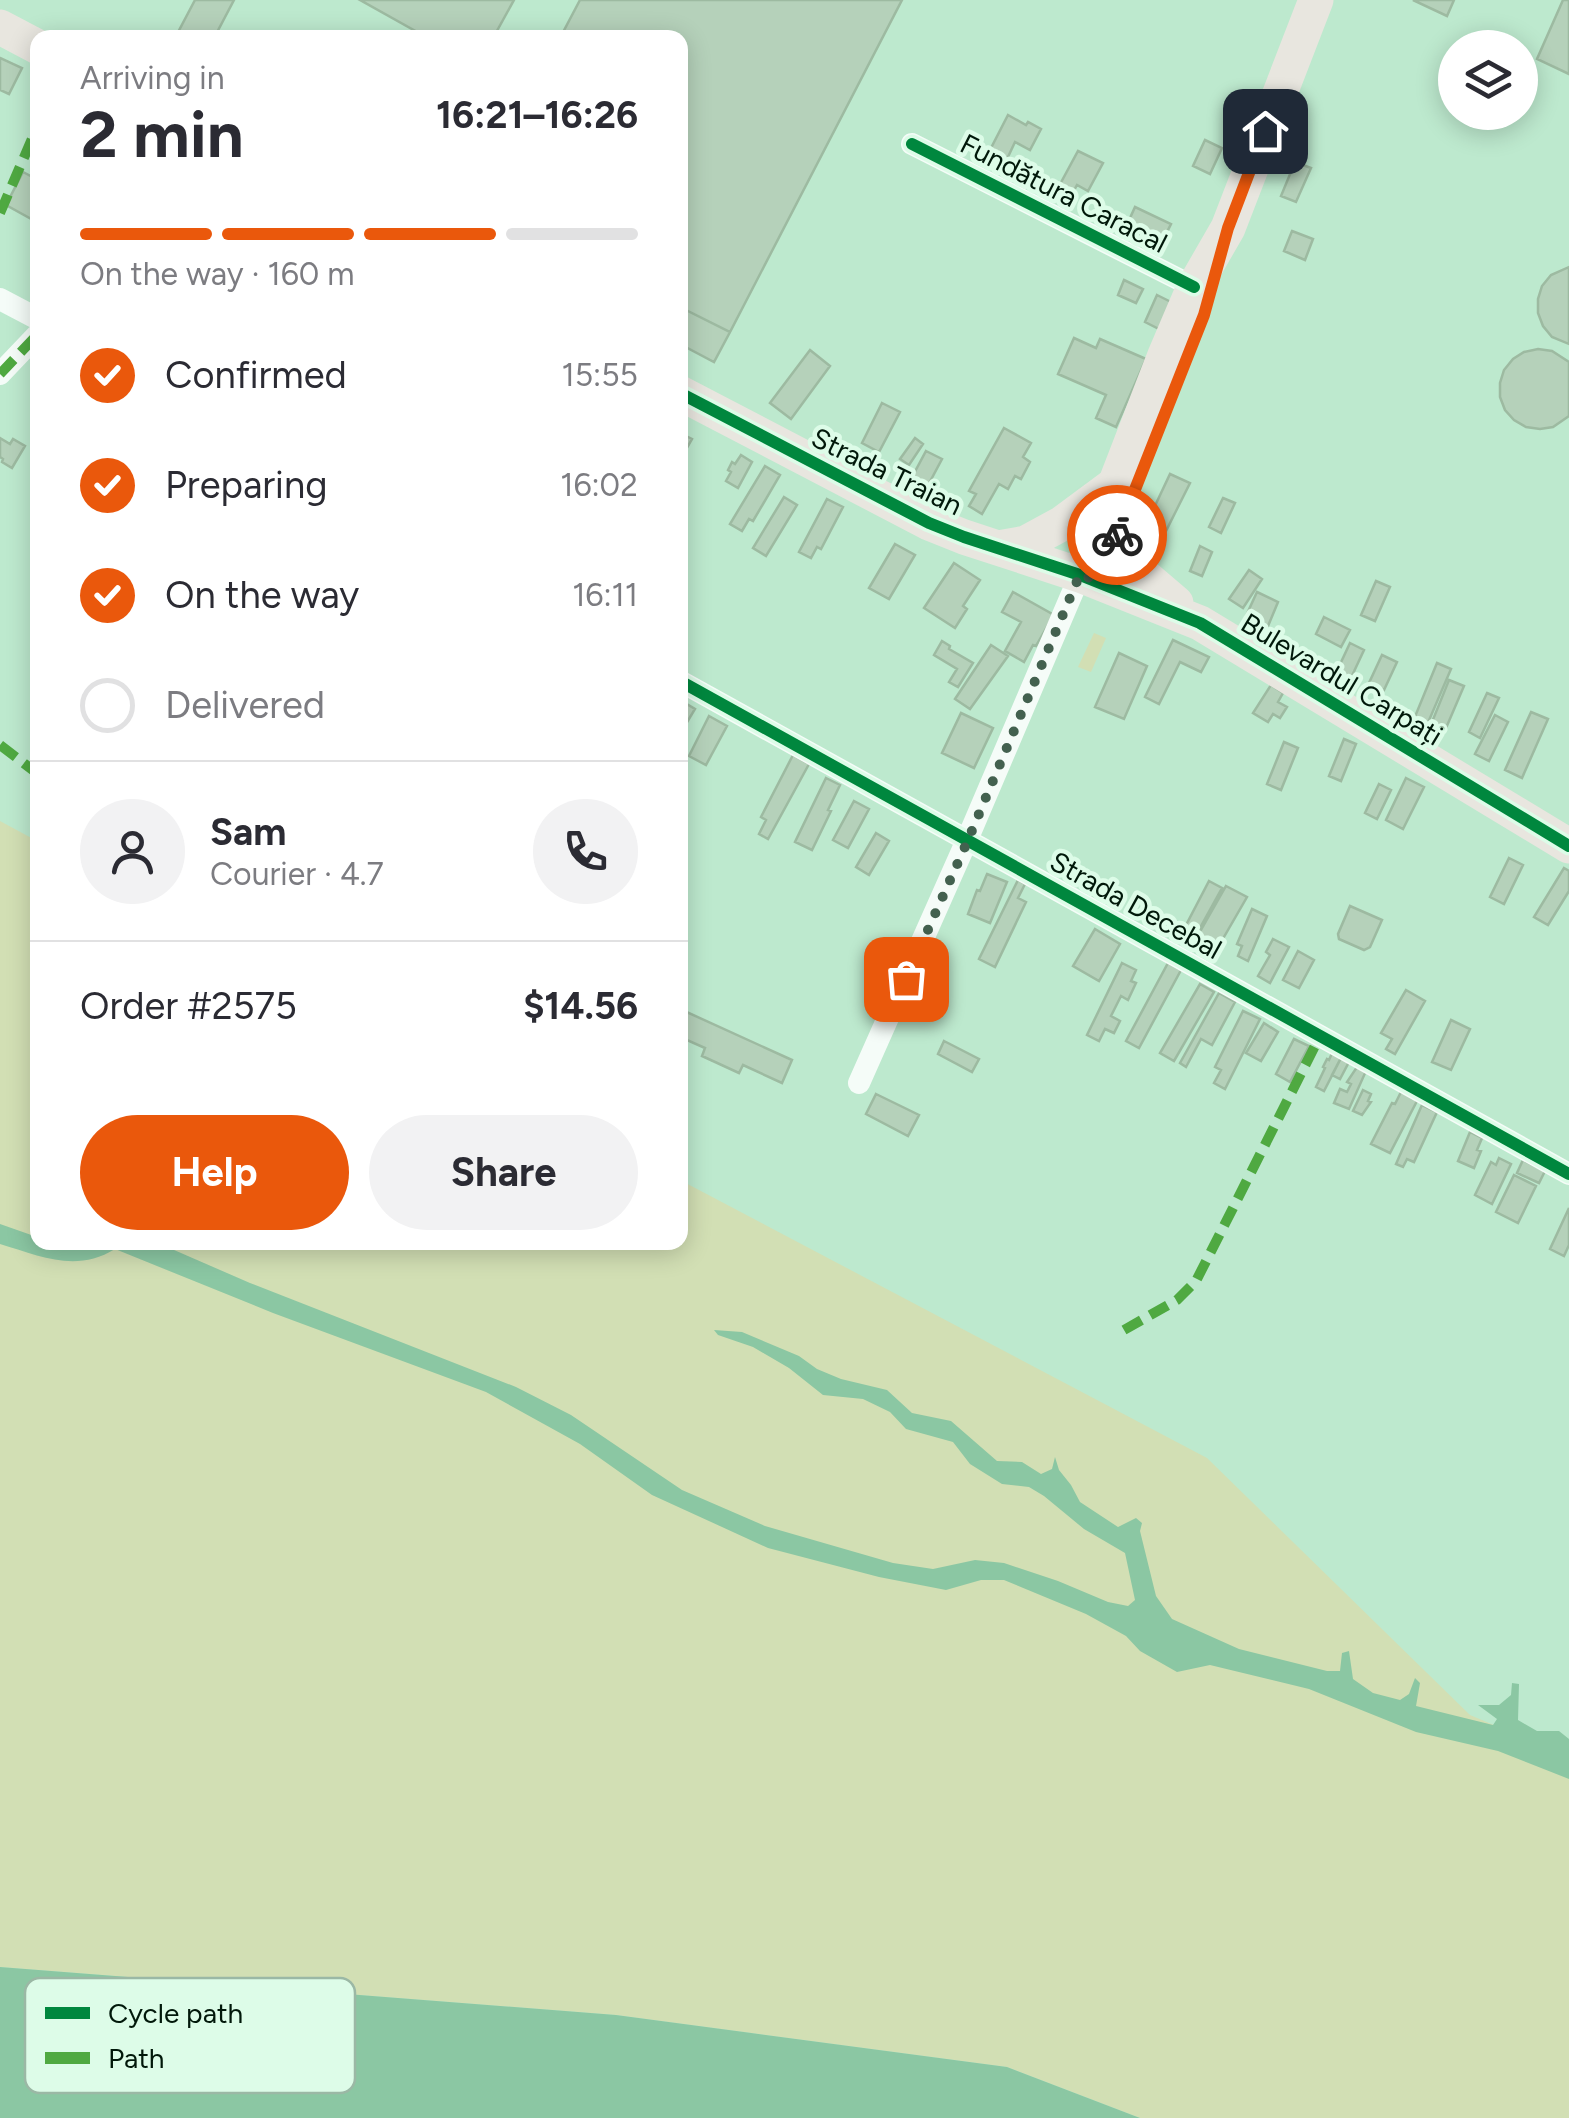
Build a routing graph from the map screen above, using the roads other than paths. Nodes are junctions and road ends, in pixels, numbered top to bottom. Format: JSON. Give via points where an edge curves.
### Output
{"nodes":[{"id":1,"x":1316,"y":0,"type":"edge"},
{"id":2,"x":0,"y":27,"type":"edge"},
{"id":3,"x":30,"y":44,"type":"edge"},
{"id":4,"x":912,"y":144,"type":"dead end"},
{"id":5,"x":1228,"y":228,"type":"junction"},
{"id":6,"x":1194,"y":287,"type":"junction"},
{"id":7,"x":0,"y":299,"type":"edge"},
{"id":8,"x":30,"y":315,"type":"edge"},
{"id":9,"x":30,"y":342,"type":"edge"},
{"id":10,"x":0,"y":374,"type":"edge"},
{"id":11,"x":688,"y":405,"type":"edge"},
{"id":12,"x":1116,"y":483,"type":"junction"},
{"id":13,"x":1122,"y":524,"type":"junction"},
{"id":14,"x":998,"y":548,"type":"junction"},
{"id":15,"x":1090,"y":578,"type":"junction"},
{"id":16,"x":1200,"y":623,"type":"junction"},
{"id":17,"x":688,"y":684,"type":"edge"},
{"id":18,"x":968,"y":840,"type":"junction"},
{"id":19,"x":1569,"y":846,"type":"edge"},
{"id":20,"x":859,"y":1083,"type":"dead end"},
{"id":21,"x":1569,"y":1174,"type":"edge"}],
"edges":[{"from":1,"to":5,"type":"main road"},
{"from":2,"to":3,"type":"main road"},
{"from":4,"to":6,"type":"street","name":"Fundătura Caracal"},
{"from":5,"to":6,"type":"main road"},
{"from":5,"to":13,"type":"main road","via":[[1204,315]]},
{"from":6,"to":12,"type":"main road"},
{"from":7,"to":8,"type":"street"},
{"from":9,"to":10,"type":"street"},
{"from":11,"to":14,"type":"main road","name":"Strada Traian","via":[[947,530]]},
{"from":12,"to":14,"type":"main road","via":[[1061,524],[1026,543]]},
{"from":12,"to":15,"type":"main road"},
{"from":13,"to":15,"type":"main road"},
{"from":13,"to":16,"type":"main road","via":[[1129,556],[1142,574]]},
{"from":14,"to":15,"type":"main road","name":"Strada Traian"},
{"from":15,"to":16,"type":"main road","name":"Bulevardul Carpați"},
{"from":15,"to":18,"type":"street"},
{"from":16,"to":19,"type":"main road","name":"Bulevardul Carpați"},
{"from":17,"to":18,"type":"street","name":"Strada Decebal"},
{"from":18,"to":20,"type":"street"},
{"from":18,"to":21,"type":"street","name":"Strada Decebal"}]}
